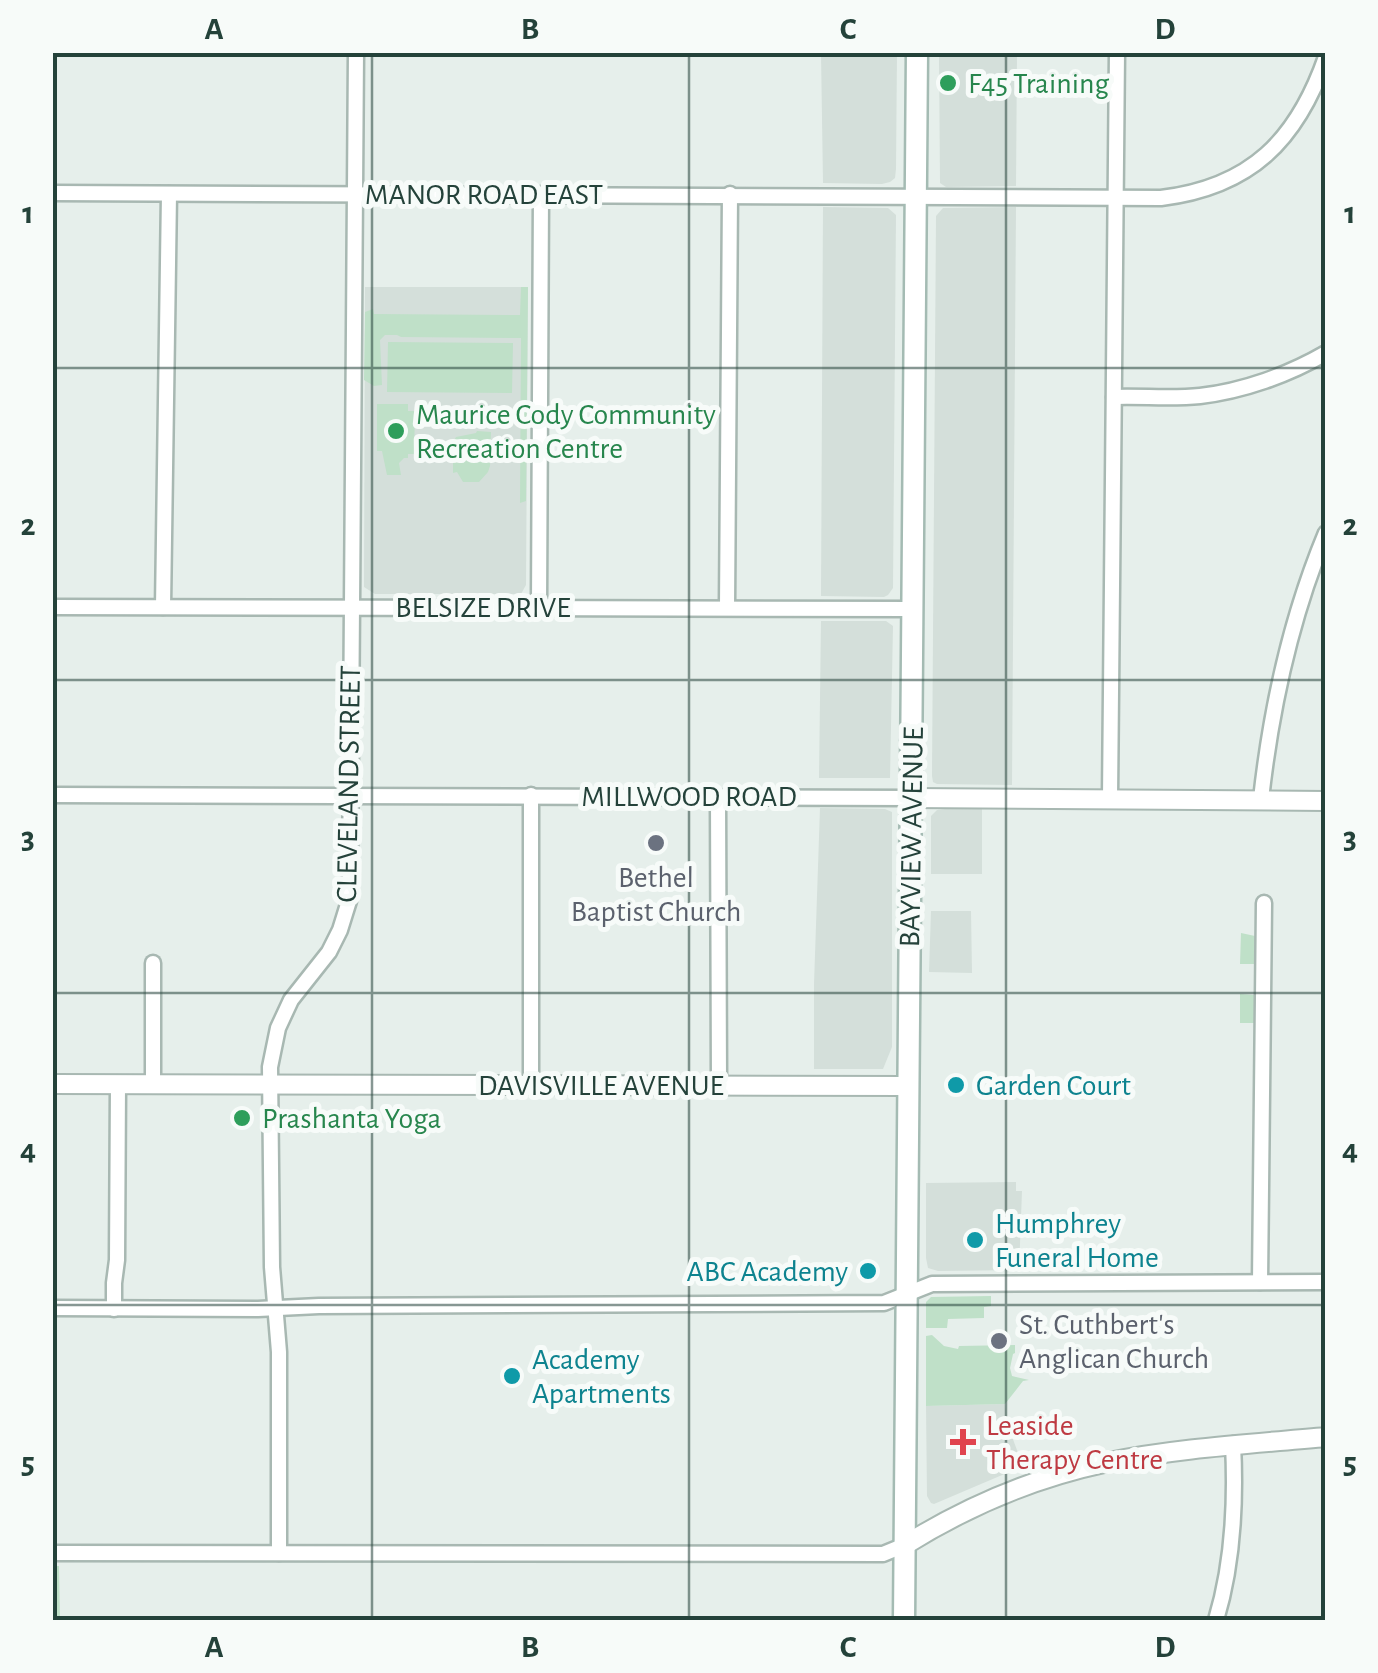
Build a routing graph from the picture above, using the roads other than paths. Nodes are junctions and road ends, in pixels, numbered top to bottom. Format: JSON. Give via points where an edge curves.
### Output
{"nodes":[{"id":1,"x":356,"y":52,"type":"edge"},
{"id":2,"x":917,"y":52,"type":"edge"},
{"id":3,"x":1116,"y":52,"type":"edge"},
{"id":4,"x":1326,"y":58,"type":"edge"},
{"id":5,"x":52,"y":193,"type":"edge"},
{"id":6,"x":354,"y":193,"type":"junction"},
{"id":7,"x":168,"y":194,"type":"junction"},
{"id":8,"x":541,"y":194,"type":"junction"},
{"id":9,"x":730,"y":194,"type":"junction"},
{"id":10,"x":916,"y":196,"type":"junction"},
{"id":11,"x":1116,"y":197,"type":"junction"},
{"id":12,"x":1326,"y":354,"type":"edge"},
{"id":13,"x":1114,"y":397,"type":"junction"},
{"id":14,"x":1326,"y":533,"type":"edge"},
{"id":15,"x":52,"y":606,"type":"edge"},
{"id":16,"x":538,"y":606,"type":"junction"},
{"id":17,"x":163,"y":607,"type":"junction"},
{"id":18,"x":351,"y":607,"type":"junction"},
{"id":19,"x":727,"y":608,"type":"junction"},
{"id":20,"x":914,"y":609,"type":"junction"},
{"id":21,"x":52,"y":795,"type":"edge"},
{"id":22,"x":531,"y":795,"type":"junction"},
{"id":23,"x":350,"y":796,"type":"junction"},
{"id":24,"x":718,"y":796,"type":"junction"},
{"id":25,"x":911,"y":798,"type":"junction"},
{"id":26,"x":1110,"y":798,"type":"junction"},
{"id":27,"x":1262,"y":799,"type":"junction"},
{"id":28,"x":1326,"y":801,"type":"edge"},
{"id":29,"x":1264,"y":903,"type":"dead end"},
{"id":30,"x":153,"y":964,"type":"dead end"},
{"id":31,"x":52,"y":1084,"type":"edge"},
{"id":32,"x":118,"y":1084,"type":"junction"},
{"id":33,"x":530,"y":1084,"type":"junction"},
{"id":34,"x":719,"y":1084,"type":"junction"},
{"id":35,"x":153,"y":1085,"type":"junction"},
{"id":36,"x":269,"y":1086,"type":"junction"},
{"id":37,"x":909,"y":1086,"type":"junction"},
{"id":38,"x":1260,"y":1282,"type":"junction"},
{"id":39,"x":1326,"y":1282,"type":"edge"},
{"id":40,"x":908,"y":1294,"type":"junction"},
{"id":41,"x":52,"y":1308,"type":"edge"},
{"id":42,"x":114,"y":1308,"type":"junction"},
{"id":43,"x":276,"y":1309,"type":"junction"},
{"id":44,"x":1326,"y":1437,"type":"edge"},
{"id":45,"x":1234,"y":1444,"type":"junction"},
{"id":46,"x":905,"y":1544,"type":"junction"},
{"id":47,"x":52,"y":1553,"type":"edge"},
{"id":48,"x":279,"y":1553,"type":"junction"},
{"id":49,"x":904,"y":1620,"type":"edge"},
{"id":50,"x":1216,"y":1620,"type":"edge"}],
"edges":[{"from":1,"to":6,"type":"street","name":"CLEVELAND STREET"},
{"from":2,"to":10,"type":"main road","name":"BAYVIEW AVENUE"},
{"from":3,"to":11,"type":"street"},
{"from":4,"to":11,"type":"street","name":"MANOR ROAD EAST","via":[[1300,116],[1238,176],[1184,195]]},
{"from":5,"to":7,"type":"street","name":"MANOR ROAD EAST"},
{"from":6,"to":7,"type":"street","name":"MANOR ROAD EAST"},
{"from":6,"to":8,"type":"street","name":"MANOR ROAD EAST"},
{"from":6,"to":18,"type":"street","name":"CLEVELAND STREET"},
{"from":7,"to":17,"type":"street"},
{"from":8,"to":9,"type":"street","name":"MANOR ROAD EAST"},
{"from":8,"to":16,"type":"street"},
{"from":9,"to":10,"type":"street","name":"MANOR ROAD EAST"},
{"from":9,"to":19,"type":"street"},
{"from":10,"to":11,"type":"street","name":"MANOR ROAD EAST"},
{"from":10,"to":20,"type":"main road","name":"BAYVIEW AVENUE"},
{"from":11,"to":13,"type":"street"},
{"from":12,"to":13,"type":"street","via":[[1222,392]]},
{"from":13,"to":26,"type":"street"},
{"from":14,"to":27,"type":"street","via":[[1282,672]]},
{"from":15,"to":17,"type":"street","name":"BELSIZE DRIVE"},
{"from":16,"to":18,"type":"street","name":"BELSIZE DRIVE"},
{"from":16,"to":19,"type":"street","name":"BELSIZE DRIVE"},
{"from":17,"to":18,"type":"street","name":"BELSIZE DRIVE"},
{"from":18,"to":23,"type":"street","name":"CLEVELAND STREET"},
{"from":19,"to":20,"type":"street","name":"BELSIZE DRIVE"},
{"from":20,"to":25,"type":"main road","name":"BAYVIEW AVENUE"},
{"from":21,"to":23,"type":"street","name":"MILLWOOD ROAD"},
{"from":22,"to":23,"type":"street","name":"MILLWOOD ROAD"},
{"from":22,"to":24,"type":"street","name":"MILLWOOD ROAD"},
{"from":22,"to":33,"type":"street"},
{"from":23,"to":36,"type":"street","name":"CLEVELAND STREET","via":[[345,918],[278,1028]]},
{"from":24,"to":25,"type":"street","name":"MILLWOOD ROAD"},
{"from":24,"to":34,"type":"street"},
{"from":25,"to":26,"type":"street","name":"MILLWOOD ROAD"},
{"from":25,"to":37,"type":"main road","name":"BAYVIEW AVENUE"},
{"from":26,"to":27,"type":"street","name":"MILLWOOD ROAD"},
{"from":27,"to":28,"type":"street","name":"MILLWOOD ROAD"},
{"from":29,"to":38,"type":"street"},
{"from":30,"to":35,"type":"street"},
{"from":31,"to":32,"type":"street","name":"DAVISVILLE AVENUE"},
{"from":32,"to":35,"type":"street","name":"DAVISVILLE AVENUE"},
{"from":32,"to":42,"type":"street"},
{"from":33,"to":34,"type":"street","name":"DAVISVILLE AVENUE"},
{"from":33,"to":36,"type":"street","name":"DAVISVILLE AVENUE"},
{"from":34,"to":37,"type":"street","name":"DAVISVILLE AVENUE"},
{"from":35,"to":36,"type":"street","name":"DAVISVILLE AVENUE"},
{"from":36,"to":43,"type":"street","name":"CLEVELAND STREET"},
{"from":37,"to":40,"type":"main road","name":"BAYVIEW AVENUE"},
{"from":38,"to":39,"type":"street"},
{"from":38,"to":40,"type":"street","via":[[932,1284]]},
{"from":40,"to":43,"type":"street","via":[[884,1303]]},
{"from":40,"to":46,"type":"main road","name":"BAYVIEW AVENUE"},
{"from":41,"to":42,"type":"street"},
{"from":42,"to":43,"type":"street"},
{"from":43,"to":48,"type":"street","name":"CLEVELAND STREET"},
{"from":44,"to":45,"type":"street"},
{"from":45,"to":46,"type":"street","via":[[1044,1480],[968,1509]]},
{"from":45,"to":50,"type":"street","via":[[1233,1524]]},
{"from":46,"to":48,"type":"street","via":[[868,1554]]},
{"from":46,"to":49,"type":"main road","name":"BAYVIEW AVENUE"},
{"from":47,"to":48,"type":"street"}]}
